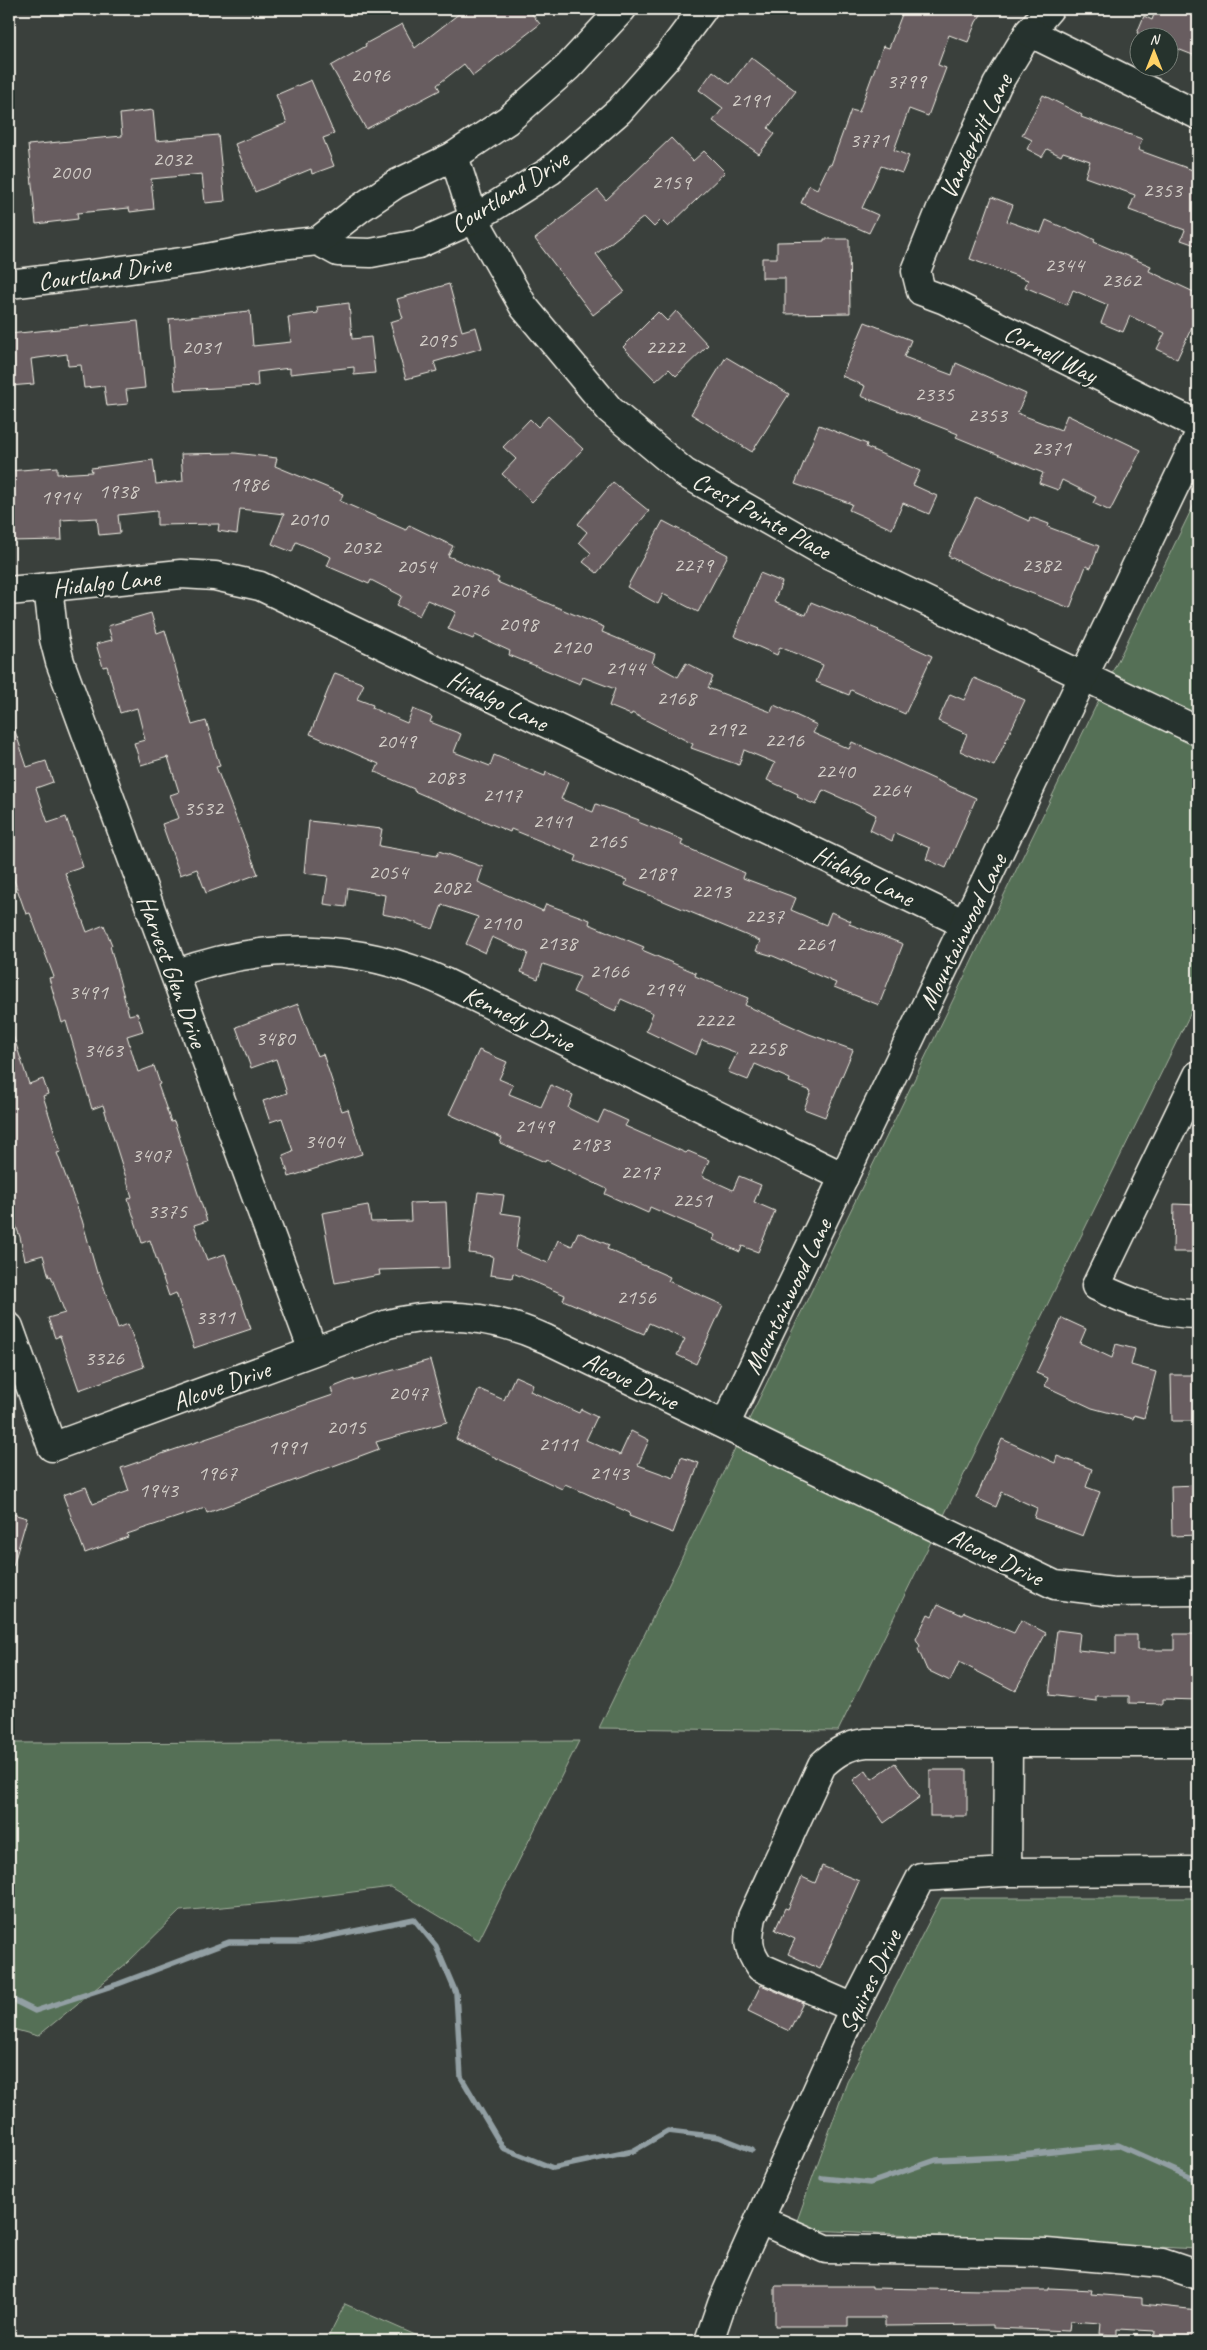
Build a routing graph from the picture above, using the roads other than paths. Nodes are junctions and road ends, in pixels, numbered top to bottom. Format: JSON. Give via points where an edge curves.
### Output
{"nodes":[{"id":1,"x":622,"y":9,"type":"edge"},
{"id":2,"x":703,"y":9,"type":"edge"},
{"id":3,"x":1049,"y":9,"type":"edge"},
{"id":4,"x":1029,"y":32,"type":"junction"},
{"id":5,"x":1198,"y":115,"type":"edge"},
{"id":6,"x":454,"y":156,"type":"junction"},
{"id":7,"x":474,"y":219,"type":"junction"},
{"id":8,"x":318,"y":241,"type":"junction"},
{"id":9,"x":916,"y":271,"type":"joint"},
{"id":10,"x":9,"y":284,"type":"edge"},
{"id":11,"x":1198,"y":425,"type":"edge"},
{"id":12,"x":1198,"y":437,"type":"edge"},
{"id":13,"x":48,"y":587,"type":"junction"},
{"id":14,"x":9,"y":591,"type":"edge"},
{"id":15,"x":1084,"y":676,"type":"junction"},
{"id":16,"x":1198,"y":731,"type":"edge"},
{"id":17,"x":965,"y":924,"type":"junction"},
{"id":18,"x":174,"y":974,"type":"junction"},
{"id":19,"x":1198,"y":1076,"type":"edge"},
{"id":20,"x":844,"y":1177,"type":"junction"},
{"id":21,"x":1198,"y":1314,"type":"edge"},
{"id":22,"x":9,"y":1327,"type":"edge"},
{"id":23,"x":313,"y":1351,"type":"junction"},
{"id":24,"x":725,"y":1425,"type":"junction"},
{"id":25,"x":1198,"y":1591,"type":"edge"},
{"id":26,"x":1198,"y":1743,"type":"edge"},
{"id":27,"x":1008,"y":1744,"type":"junction"},
{"id":28,"x":1198,"y":1871,"type":"edge"},
{"id":29,"x":1008,"y":1872,"type":"junction"},
{"id":30,"x":854,"y":2008,"type":"junction"},
{"id":31,"x":760,"y":2220,"type":"junction"},
{"id":32,"x":1198,"y":2275,"type":"edge"},
{"id":33,"x":709,"y":2341,"type":"edge"}],
"edges":[{"from":1,"to":6,"type":"street","via":[[568,67],[508,120]]},
{"from":2,"to":7,"type":"street","name":"Courtland Drive","via":[[668,56],[619,111],[550,171]]},
{"from":3,"to":4,"type":"street","name":"Vanderbilt Lane"},
{"from":4,"to":5,"type":"street"},
{"from":4,"to":9,"type":"street","name":"Vanderbilt Lane","via":[[997,85]]},
{"from":6,"to":7,"type":"street","name":"Crest Pointe Place"},
{"from":6,"to":8,"type":"street","via":[[396,184]]},
{"from":7,"to":8,"type":"street","name":"Courtland Drive","via":[[418,244],[371,253],[338,252]]},
{"from":7,"to":15,"type":"street","name":"Crest Pointe Place","via":[[524,307],[610,410],[685,473],[822,551]]},
{"from":8,"to":10,"type":"street","name":"Courtland Drive"},
{"from":9,"to":11,"type":"street","name":"Cornell Way","via":[[921,291]]},
{"from":12,"to":15,"type":"street","name":"Mountainwood Lane"},
{"from":13,"to":14,"type":"street","name":"Hidalgo Lane"},
{"from":13,"to":17,"type":"street","name":"Hidalgo Lane","via":[[192,574],[234,579],[267,589]]},
{"from":13,"to":18,"type":"street","name":"Harvest Glen Drive","via":[[60,662]]},
{"from":15,"to":16,"type":"street","name":"Crest Pointe Place"},
{"from":15,"to":17,"type":"street","name":"Mountainwood Lane"},
{"from":17,"to":20,"type":"street","name":"Mountainwood Lane"},
{"from":18,"to":20,"type":"street","name":"Kennedy Drive","via":[[229,957],[282,950],[343,952],[395,963],[444,982]]},
{"from":18,"to":23,"type":"street","name":"Harvest Glen Drive"},
{"from":19,"to":21,"type":"street","via":[[1096,1286],[1131,1303],[1162,1312]]},
{"from":20,"to":24,"type":"street","name":"Mountainwood Lane"},
{"from":22,"to":23,"type":"street","name":"Alcove Drive","via":[[52,1446]]},
{"from":23,"to":24,"type":"street","name":"Alcove Drive","via":[[380,1326],[407,1320],[439,1316],[486,1320],[536,1334]]},
{"from":24,"to":25,"type":"street","name":"Alcove Drive","via":[[1056,1585],[1113,1592]]},
{"from":26,"to":27,"type":"street"},
{"from":27,"to":29,"type":"street"},
{"from":27,"to":30,"type":"street","via":[[866,1743],[850,1745],[833,1754],[822,1765],[752,1917],[748,1943],[760,1968]]},
{"from":28,"to":29,"type":"street","name":"Squires Drive"},
{"from":29,"to":30,"type":"street","name":"Squires Drive","via":[[921,1877]]},
{"from":30,"to":31,"type":"street","name":"Squires Drive"},
{"from":31,"to":32,"type":"street","via":[[826,2249],[1046,2253],[1162,2263]]},
{"from":31,"to":33,"type":"street","name":"Squires Drive","via":[[722,2303]]}]}
